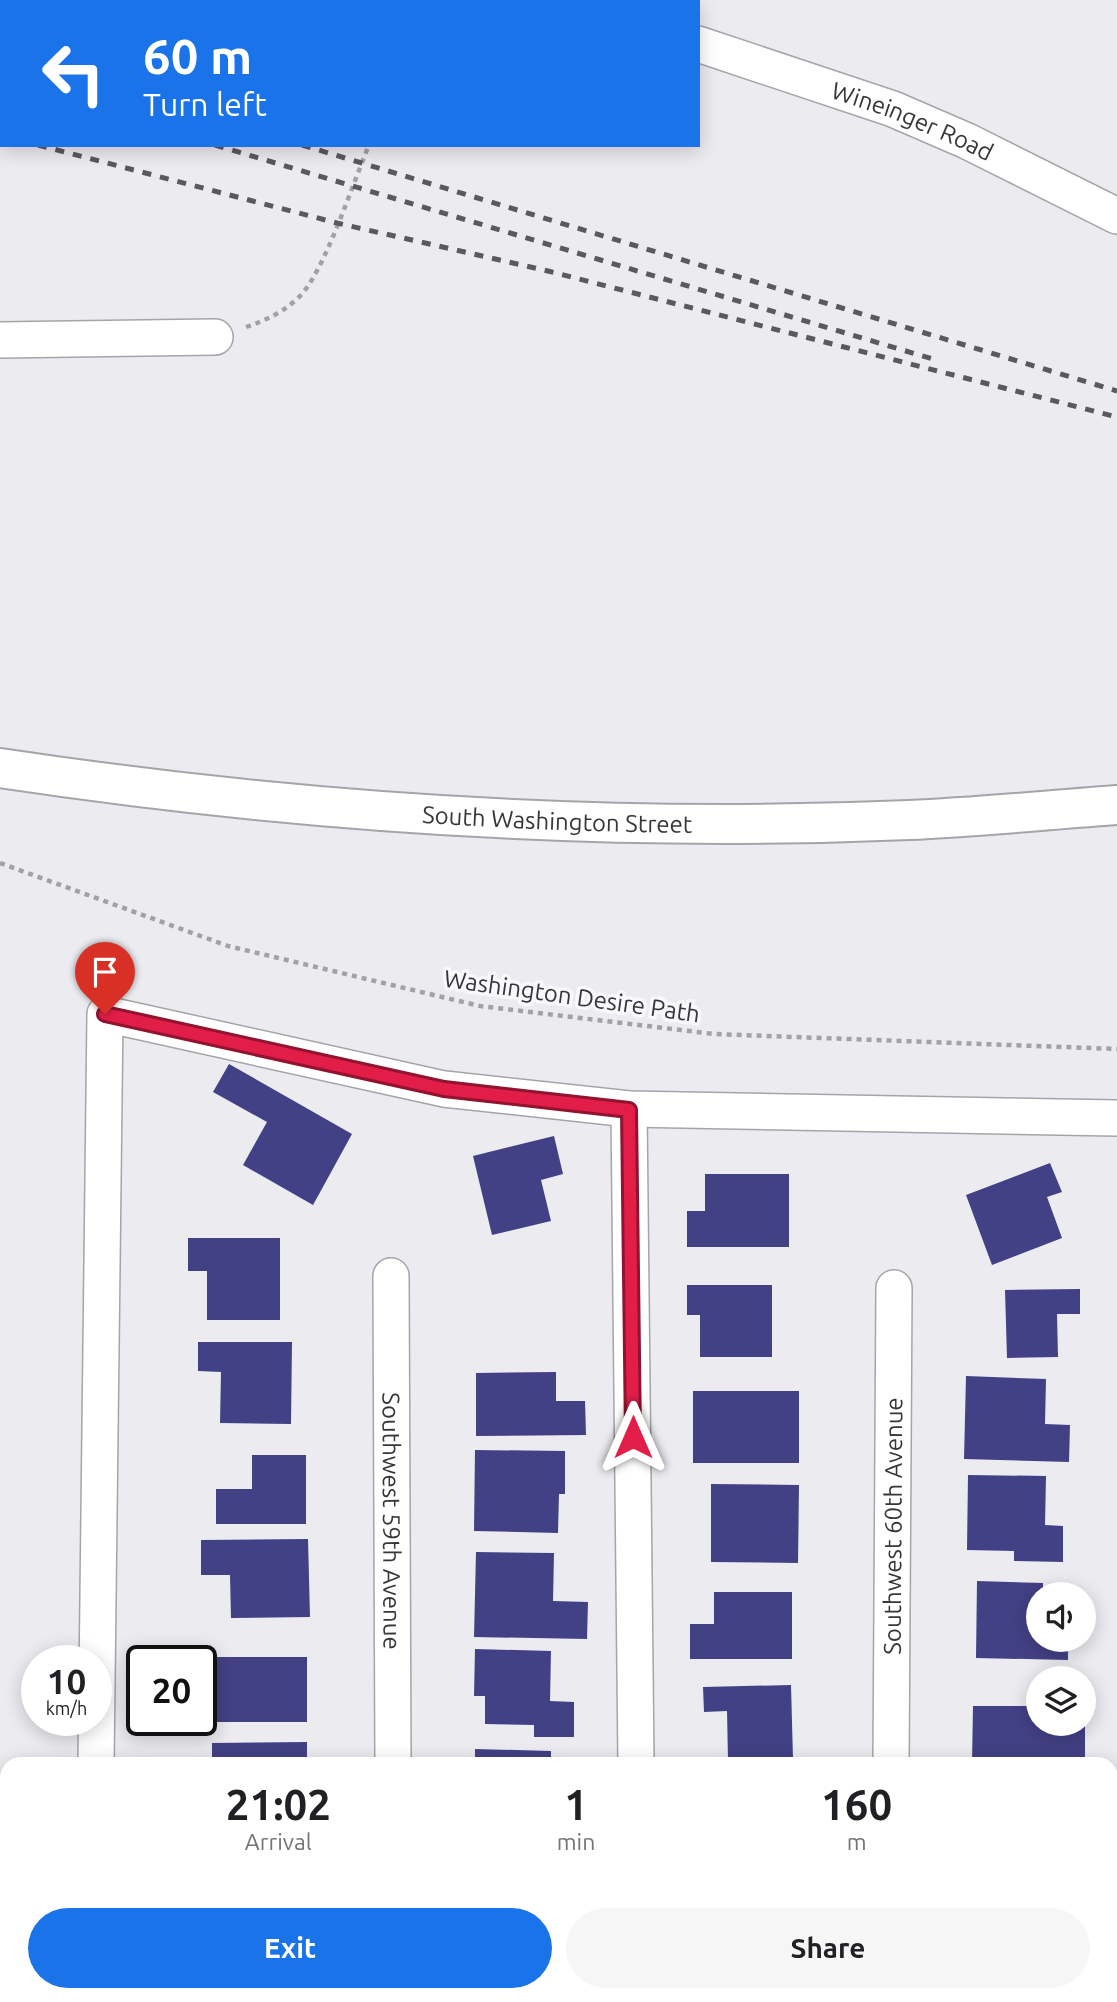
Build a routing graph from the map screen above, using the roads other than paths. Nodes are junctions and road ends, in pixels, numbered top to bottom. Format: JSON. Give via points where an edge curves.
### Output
{"nodes":[{"id":1,"x":700,"y":45,"type":"edge"},
{"id":2,"x":1117,"y":216,"type":"edge"},
{"id":3,"x":215,"y":337,"type":"road end"},
{"id":4,"x":0,"y":340,"type":"edge"},
{"id":5,"x":0,"y":768,"type":"edge"},
{"id":6,"x":1117,"y":805,"type":"edge"},
{"id":7,"x":629,"y":1110,"type":"junction"},
{"id":8,"x":1117,"y":1118,"type":"edge"},
{"id":9,"x":391,"y":1276,"type":"dead end"},
{"id":10,"x":894,"y":1288,"type":"dead end"},
{"id":11,"x":96,"y":1757,"type":"edge"},
{"id":12,"x":393,"y":1757,"type":"edge"},
{"id":13,"x":636,"y":1757,"type":"edge"},
{"id":14,"x":891,"y":1757,"type":"edge"}],
"edges":[{"from":1,"to":2,"type":"street","name":"Wineinger Road","via":[[893,109]]},
{"from":3,"to":4,"type":"street"},
{"from":5,"to":6,"type":"main road","name":"South Washington Street","via":[[243,799],[431,814],[642,823],[909,820]]},
{"from":7,"to":8,"type":"street"},
{"from":7,"to":11,"type":"street","via":[[444,1089],[105,1014]]},
{"from":7,"to":13,"type":"street"},
{"from":9,"to":12,"type":"street","name":"Southwest 59th Avenue"},
{"from":10,"to":14,"type":"street","name":"Southwest 60th Avenue"}]}
